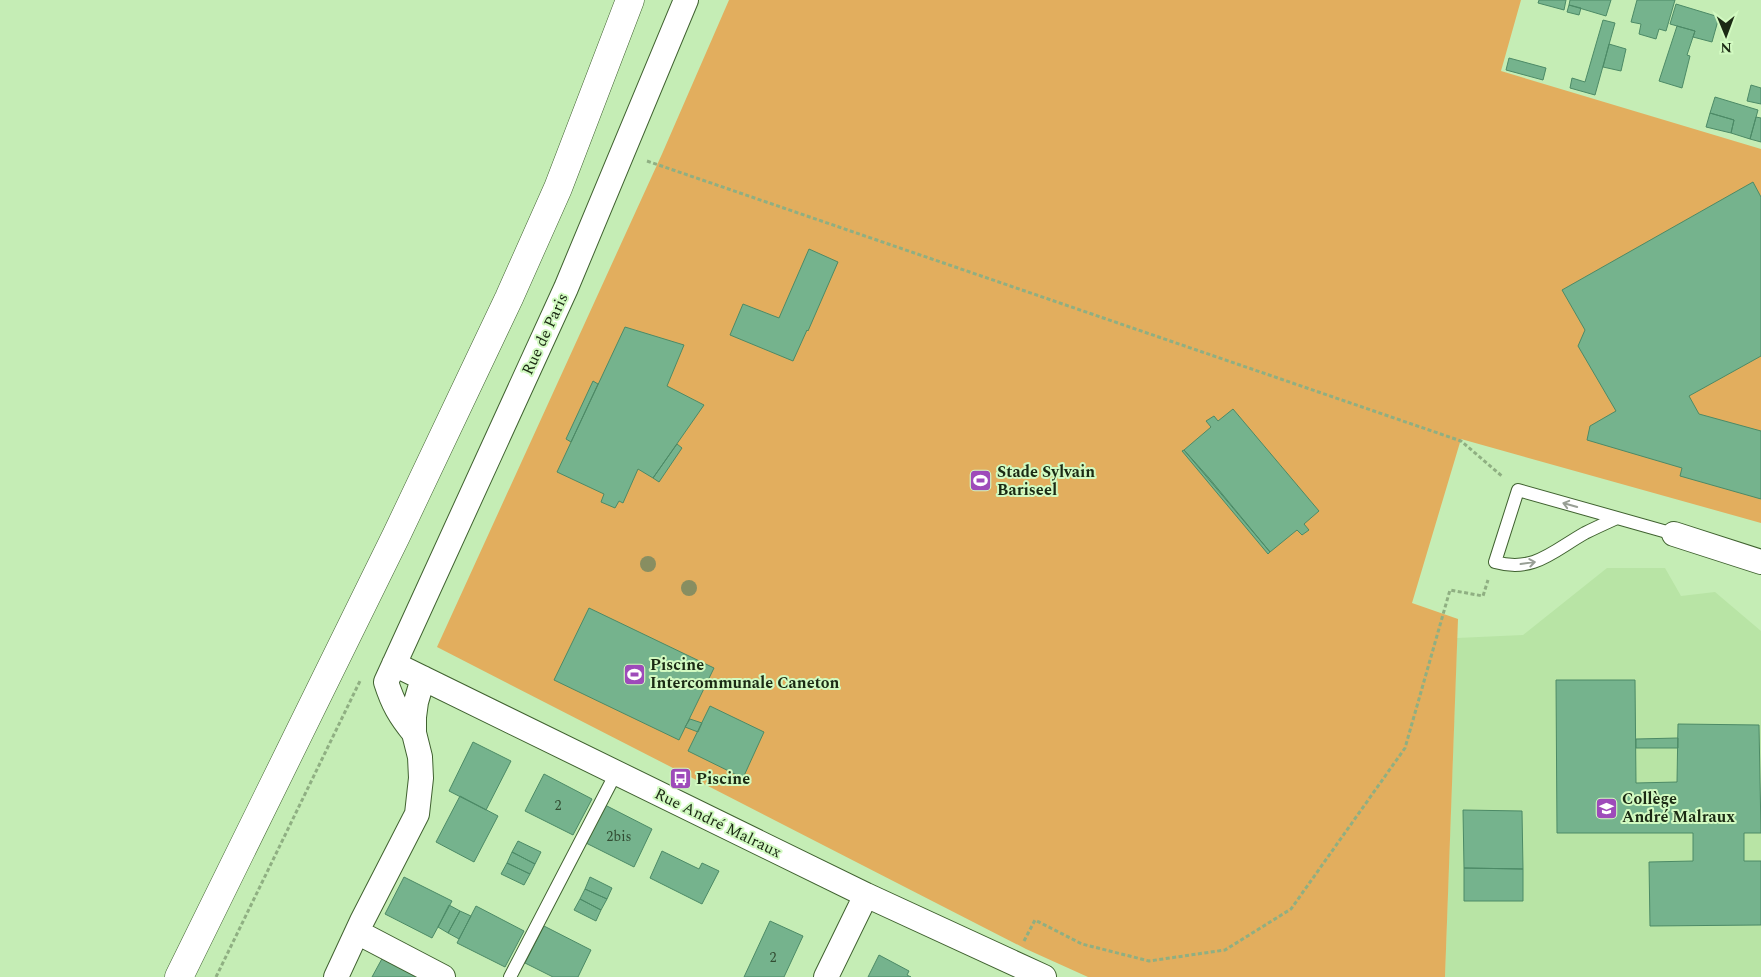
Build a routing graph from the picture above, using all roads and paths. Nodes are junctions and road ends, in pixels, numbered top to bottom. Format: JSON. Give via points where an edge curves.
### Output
{"nodes":[{"id":1,"x":630,"y":0,"type":"edge"},
{"id":2,"x":686,"y":0,"type":"edge"},
{"id":3,"x":622,"y":153,"type":"junction"},
{"id":4,"x":1518,"y":490,"type":"junction"},
{"id":5,"x":1617,"y":518,"type":"junction"},
{"id":6,"x":1674,"y":534,"type":"joint"},
{"id":7,"x":1495,"y":562,"type":"junction"},
{"id":8,"x":1761,"y":562,"type":"edge"},
{"id":9,"x":390,"y":673,"type":"junction"},
{"id":10,"x":363,"y":674,"type":"dead end"},
{"id":11,"x":423,"y":678,"type":"junction"},
{"id":12,"x":414,"y":733,"type":"junction"},
{"id":13,"x":616,"y":773,"type":"junction"},
{"id":14,"x":866,"y":895,"type":"junction"},
{"id":15,"x":357,"y":932,"type":"junction"},
{"id":16,"x":1013,"y":961,"type":"junction"},
{"id":17,"x":179,"y":977,"type":"edge"},
{"id":18,"x":216,"y":977,"type":"edge"},
{"id":19,"x":336,"y":977,"type":"edge"},
{"id":20,"x":443,"y":977,"type":"edge"},
{"id":21,"x":510,"y":977,"type":"edge"},
{"id":22,"x":826,"y":977,"type":"edge"},
{"id":23,"x":1044,"y":977,"type":"edge"}],
"edges":[{"from":1,"to":17,"type":"main road","via":[[558,188],[509,298]]},
{"from":2,"to":3,"type":"street","name":"Rue de Paris"},
{"from":3,"to":4,"type":"path","via":[[1461,441]]},
{"from":3,"to":9,"type":"street","name":"Rue de Paris","via":[[566,288]]},
{"from":5,"to":4,"type":"lane","one_way":true},
{"from":4,"to":7,"type":"lane"},
{"from":5,"to":6,"type":"lane"},
{"from":7,"to":5,"type":"lane","one_way":true,"via":[[1508,566],[1540,561]]},
{"from":6,"to":8,"type":"street"},
{"from":7,"to":16,"type":"path","via":[[1483,596],[1450,590],[1405,748],[1291,909],[1225,950],[1149,961],[1082,944],[1035,920]]},
{"from":9,"to":11,"type":"street","name":"Rue André Malraux"},
{"from":9,"to":12,"type":"street","via":[[392,701]]},
{"from":10,"to":18,"type":"path"},
{"from":11,"to":12,"type":"street","via":[[416,702]]},
{"from":11,"to":13,"type":"street","name":"Rue André Malraux"},
{"from":12,"to":15,"type":"street","via":[[421,778],[417,814]]},
{"from":13,"to":14,"type":"street","name":"Rue André Malraux"},
{"from":13,"to":21,"type":"lane"},
{"from":14,"to":16,"type":"street","name":"Rue André Malraux"},
{"from":14,"to":22,"type":"street"},
{"from":15,"to":19,"type":"street"},
{"from":15,"to":20,"type":"street"},
{"from":16,"to":23,"type":"street","name":"Rue André Malraux"}]}
